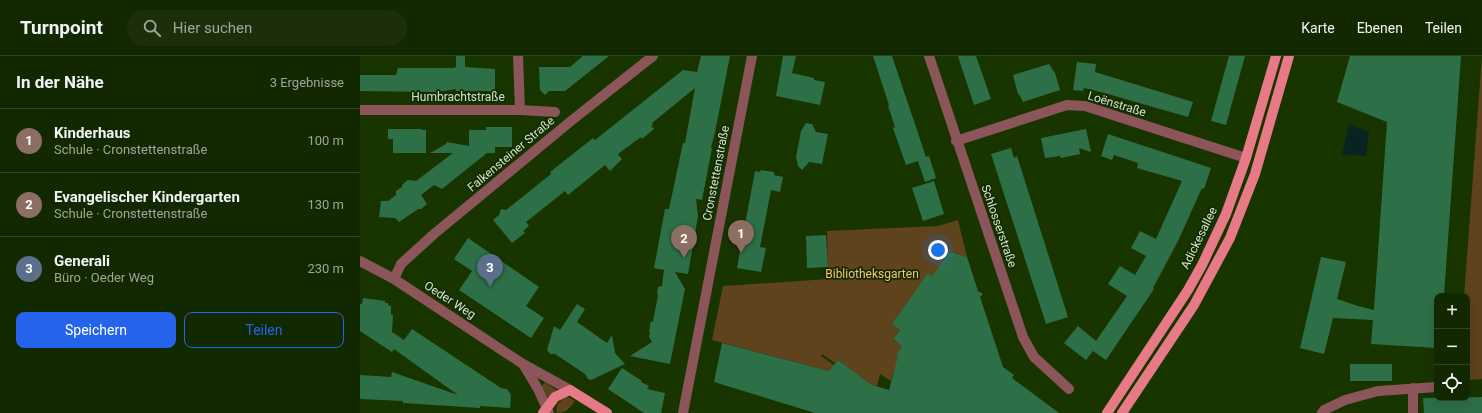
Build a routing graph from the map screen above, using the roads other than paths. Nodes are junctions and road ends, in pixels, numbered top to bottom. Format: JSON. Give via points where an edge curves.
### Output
{"nodes":[{"id":1,"x":518,"y":56,"type":"edge"},
{"id":2,"x":653,"y":56,"type":"edge"},
{"id":3,"x":752,"y":56,"type":"edge"},
{"id":4,"x":928,"y":56,"type":"edge"},
{"id":5,"x":1276,"y":56,"type":"edge"},
{"id":6,"x":1289,"y":56,"type":"edge"},
{"id":7,"x":360,"y":110,"type":"edge"},
{"id":8,"x":520,"y":110,"type":"junction"},
{"id":9,"x":555,"y":112,"type":"dead end"},
{"id":10,"x":956,"y":141,"type":"junction"},
{"id":11,"x":1246,"y":158,"type":"junction"},
{"id":12,"x":360,"y":261,"type":"edge"},
{"id":13,"x":394,"y":278,"type":"junction"},
{"id":14,"x":523,"y":364,"type":"junction"},
{"id":15,"x":1434,"y":387,"type":"edge"},
{"id":16,"x":1413,"y":388,"type":"junction"},
{"id":17,"x":1069,"y":389,"type":"dead end"},
{"id":18,"x":570,"y":390,"type":"junction"},
{"id":19,"x":547,"y":411,"type":"edge"},
{"id":20,"x":607,"y":413,"type":"edge"},
{"id":21,"x":684,"y":413,"type":"edge"},
{"id":22,"x":1107,"y":413,"type":"edge"},
{"id":23,"x":1122,"y":413,"type":"edge"},
{"id":24,"x":1322,"y":413,"type":"edge"},
{"id":25,"x":1413,"y":413,"type":"edge"}],
"edges":[{"from":1,"to":8,"type":"street"},
{"from":2,"to":13,"type":"street","name":"Falkensteiner Straße","via":[[571,120],[434,234],[401,264]]},
{"from":3,"to":21,"type":"street","name":"Cronstettenstraße"},
{"from":4,"to":10,"type":"street","name":"Schlosserstraße"},
{"from":5,"to":11,"type":"main road","name":"Adickesallee"},
{"from":6,"to":23,"type":"main road","via":[[1255,174],[1230,238],[1194,305]]},
{"from":7,"to":8,"type":"street","name":"Humbrachtstraße"},
{"from":8,"to":9,"type":"street","name":"Humbrachtstraße"},
{"from":10,"to":11,"type":"street","name":"Loënstraße","via":[[1067,105],[1085,106]]},
{"from":10,"to":17,"type":"street","name":"Schlosserstraße","via":[[1023,337],[1034,357]]},
{"from":11,"to":22,"type":"main road","name":"Adickesallee","via":[[1226,214],[1202,265]]},
{"from":12,"to":13,"type":"street","name":"Oeder Weg"},
{"from":13,"to":14,"type":"street","name":"Oeder Weg"},
{"from":14,"to":18,"type":"street","name":"Oeder Weg"},
{"from":14,"to":19,"type":"street","name":"Oeder Weg"},
{"from":15,"to":16,"type":"street"},
{"from":16,"to":24,"type":"street","via":[[1378,391],[1345,400]]},
{"from":16,"to":25,"type":"street"},
{"from":18,"to":19,"type":"main road","via":[[555,397]]},
{"from":18,"to":20,"type":"main road"}]}
